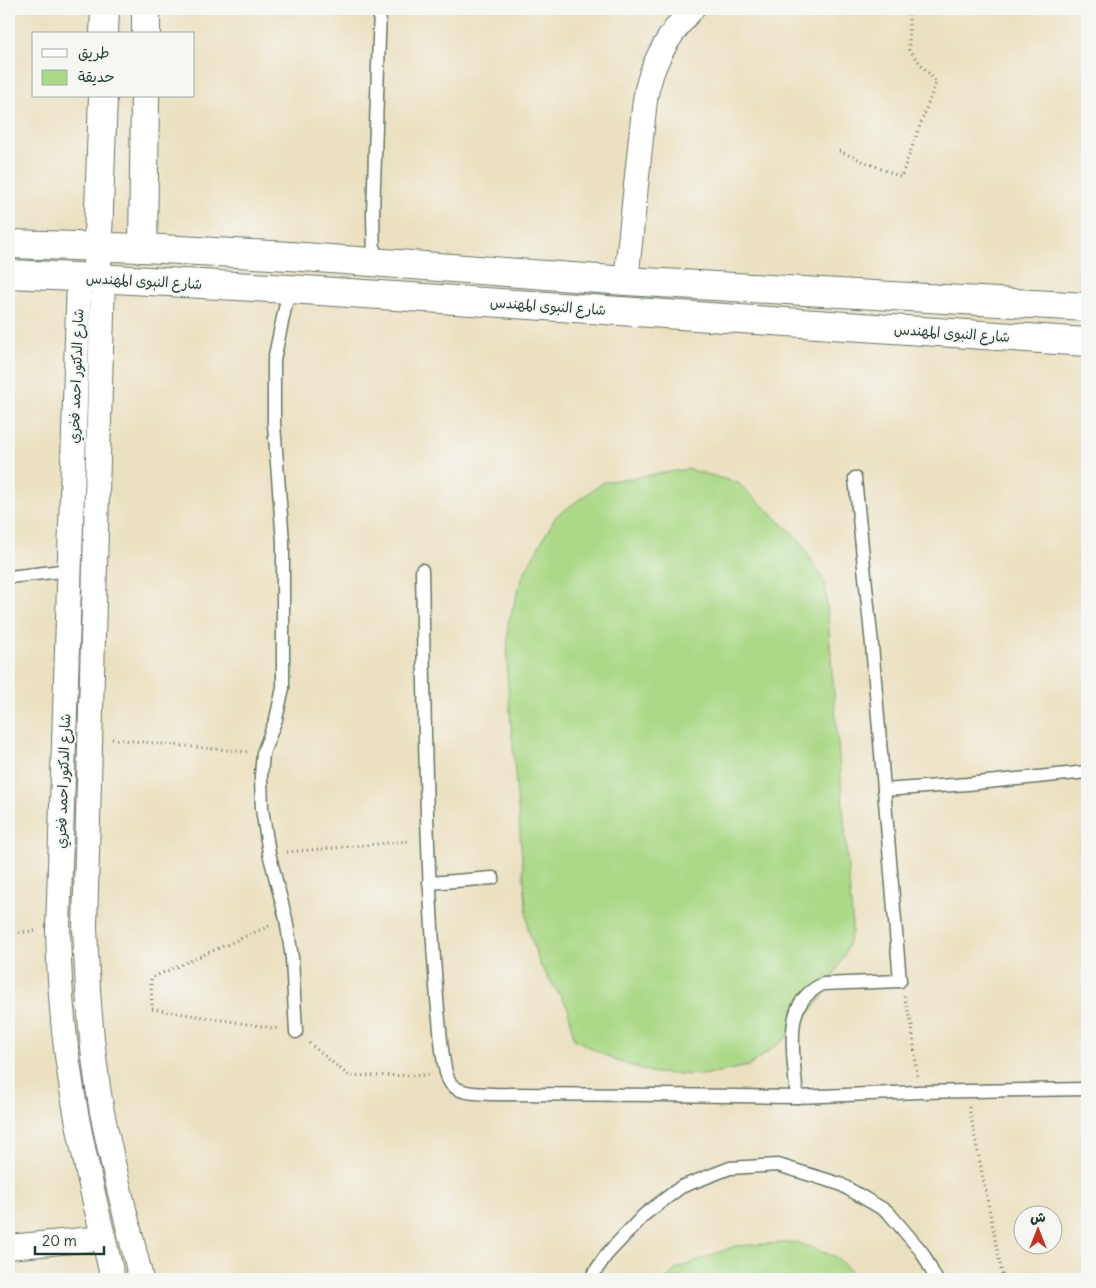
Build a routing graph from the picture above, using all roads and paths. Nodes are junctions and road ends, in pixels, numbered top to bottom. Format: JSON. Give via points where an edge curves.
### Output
{"nodes":[{"id":1,"x":105,"y":9,"type":"edge"},
{"id":2,"x":146,"y":9,"type":"edge"},
{"id":3,"x":380,"y":9,"type":"edge"},
{"id":4,"x":692,"y":9,"type":"edge"},
{"id":5,"x":909,"y":9,"type":"edge"},
{"id":6,"x":104,"y":32,"type":"edge"},
{"id":7,"x":146,"y":32,"type":"edge"},
{"id":8,"x":103,"y":98,"type":"edge"},
{"id":9,"x":145,"y":98,"type":"edge"},
{"id":10,"x":103,"y":124,"type":"junction"},
{"id":11,"x":144,"y":124,"type":"junction"},
{"id":12,"x":839,"y":151,"type":"dead end"},
{"id":13,"x":9,"y":244,"type":"edge"},
{"id":14,"x":98,"y":246,"type":"junction"},
{"id":15,"x":142,"y":248,"type":"junction"},
{"id":16,"x":290,"y":256,"type":"junction"},
{"id":17,"x":374,"y":262,"type":"junction"},
{"id":18,"x":9,"y":274,"type":"edge"},
{"id":19,"x":93,"y":278,"type":"junction"},
{"id":20,"x":626,"y":281,"type":"junction"},
{"id":21,"x":289,"y":288,"type":"junction"},
{"id":22,"x":1087,"y":307,"type":"edge"},
{"id":23,"x":1087,"y":342,"type":"edge"},
{"id":24,"x":74,"y":423,"type":"junction"},
{"id":25,"x":99,"y":423,"type":"junction"},
{"id":26,"x":855,"y":478,"type":"dead end"},
{"id":27,"x":96,"y":553,"type":"junction"},
{"id":28,"x":70,"y":561,"type":"junction"},
{"id":29,"x":422,"y":570,"type":"dead end"},
{"id":30,"x":9,"y":577,"type":"edge"},
{"id":31,"x":91,"y":737,"type":"junction"},
{"id":32,"x":263,"y":753,"type":"junction"},
{"id":33,"x":1087,"y":772,"type":"edge"},
{"id":34,"x":884,"y":790,"type":"junction"},
{"id":35,"x":427,"y":839,"type":"junction"},
{"id":36,"x":269,"y":853,"type":"junction"},
{"id":37,"x":493,"y":878,"type":"dead end"},
{"id":38,"x":429,"y":884,"type":"junction"},
{"id":39,"x":286,"y":919,"type":"junction"},
{"id":40,"x":900,"y":981,"type":"junction"},
{"id":41,"x":296,"y":1032,"type":"junction"},
{"id":42,"x":446,"y":1075,"type":"junction"},
{"id":43,"x":1087,"y":1089,"type":"edge"},
{"id":44,"x":918,"y":1092,"type":"junction"},
{"id":45,"x":966,"y":1092,"type":"junction"},
{"id":46,"x":797,"y":1097,"type":"junction"},
{"id":47,"x":110,"y":1150,"type":"junction"},
{"id":48,"x":85,"y":1155,"type":"junction"},
{"id":49,"x":103,"y":1238,"type":"junction"},
{"id":50,"x":9,"y":1247,"type":"edge"},
{"id":51,"x":113,"y":1279,"type":"edge"},
{"id":52,"x":141,"y":1279,"type":"edge"},
{"id":53,"x":590,"y":1279,"type":"edge"},
{"id":54,"x":936,"y":1279,"type":"edge"},
{"id":55,"x":1003,"y":1279,"type":"edge"}],
"edges":[{"from":1,"to":6,"type":"street"},
{"from":2,"to":7,"type":"street"},
{"from":3,"to":17,"type":"lane"},
{"from":4,"to":20,"type":"street","via":[[668,40],[648,83]]},
{"from":5,"to":12,"type":"path","via":[[910,50],[936,82],[902,177]]},
{"from":8,"to":10,"type":"street"},
{"from":9,"to":11,"type":"street"},
{"from":10,"to":11,"type":"street"},
{"from":10,"to":14,"type":"street"},
{"from":11,"to":15,"type":"street"},
{"from":13,"to":14,"type":"street"},
{"from":14,"to":15,"type":"street"},
{"from":14,"to":19,"type":"street"},
{"from":15,"to":16,"type":"street"},
{"from":16,"to":17,"type":"street"},
{"from":16,"to":21,"type":"street"},
{"from":17,"to":20,"type":"street"},
{"from":18,"to":19,"type":"street","name":"شارع النبوى المهندس"},
{"from":19,"to":21,"type":"street","name":"شارع النبوى المهندس"},
{"from":19,"to":24,"type":"street","name":"شارع الدكتور احمد فخري"},
{"from":19,"to":25,"type":"street","name":"شارع الدكتور احمد فخري"},
{"from":20,"to":22,"type":"street"},
{"from":21,"to":23,"type":"street","name":"شارع النبوى المهندس"},
{"from":21,"to":32,"type":"lane","via":[[274,360],[274,424],[283,542],[283,688]]},
{"from":24,"to":25,"type":"street"},
{"from":24,"to":28,"type":"street","name":"شارع الدكتور احمد فخري"},
{"from":25,"to":27,"type":"street","name":"شارع الدكتور احمد فخري"},
{"from":26,"to":34,"type":"lane"},
{"from":27,"to":28,"type":"street"},
{"from":27,"to":31,"type":"street","name":"شارع الدكتور احمد فخري"},
{"from":28,"to":30,"type":"lane"},
{"from":28,"to":48,"type":"street","name":"شارع الدكتور احمد فخري","via":[[59,977],[72,1090]]},
{"from":29,"to":35,"type":"lane"},
{"from":31,"to":32,"type":"path"},
{"from":31,"to":47,"type":"street","name":"شارع الدكتور احمد فخري","via":[[86,973],[95,1066]]},
{"from":32,"to":36,"type":"lane","via":[[262,809]]},
{"from":33,"to":34,"type":"lane"},
{"from":34,"to":40,"type":"lane"},
{"from":35,"to":36,"type":"path"},
{"from":35,"to":38,"type":"lane"},
{"from":36,"to":39,"type":"lane"},
{"from":37,"to":38,"type":"lane"},
{"from":38,"to":42,"type":"lane"},
{"from":39,"to":41,"type":"lane","via":[[292,958]]},
{"from":39,"to":41,"type":"path","via":[[150,978],[152,1009]]},
{"from":40,"to":44,"type":"path","via":[[912,1024]]},
{"from":40,"to":46,"type":"lane","via":[[823,984],[804,998],[794,1018]]},
{"from":41,"to":42,"type":"path","via":[[349,1076]]},
{"from":42,"to":46,"type":"lane","via":[[451,1084],[471,1093]]},
{"from":43,"to":45,"type":"lane"},
{"from":44,"to":45,"type":"lane"},
{"from":44,"to":46,"type":"lane"},
{"from":45,"to":55,"type":"path"},
{"from":47,"to":48,"type":"street"},
{"from":47,"to":52,"type":"street","name":"شارع الدكتور احمد فخري"},
{"from":48,"to":49,"type":"street","name":"شارع الدكتور احمد فخري"},
{"from":49,"to":50,"type":"street"},
{"from":49,"to":51,"type":"street","name":"شارع الدكتور احمد فخري"},
{"from":53,"to":54,"type":"lane","via":[[607,1254],[644,1214],[681,1187],[730,1168],[778,1165],[840,1184],[888,1212],[922,1252]]}]}
